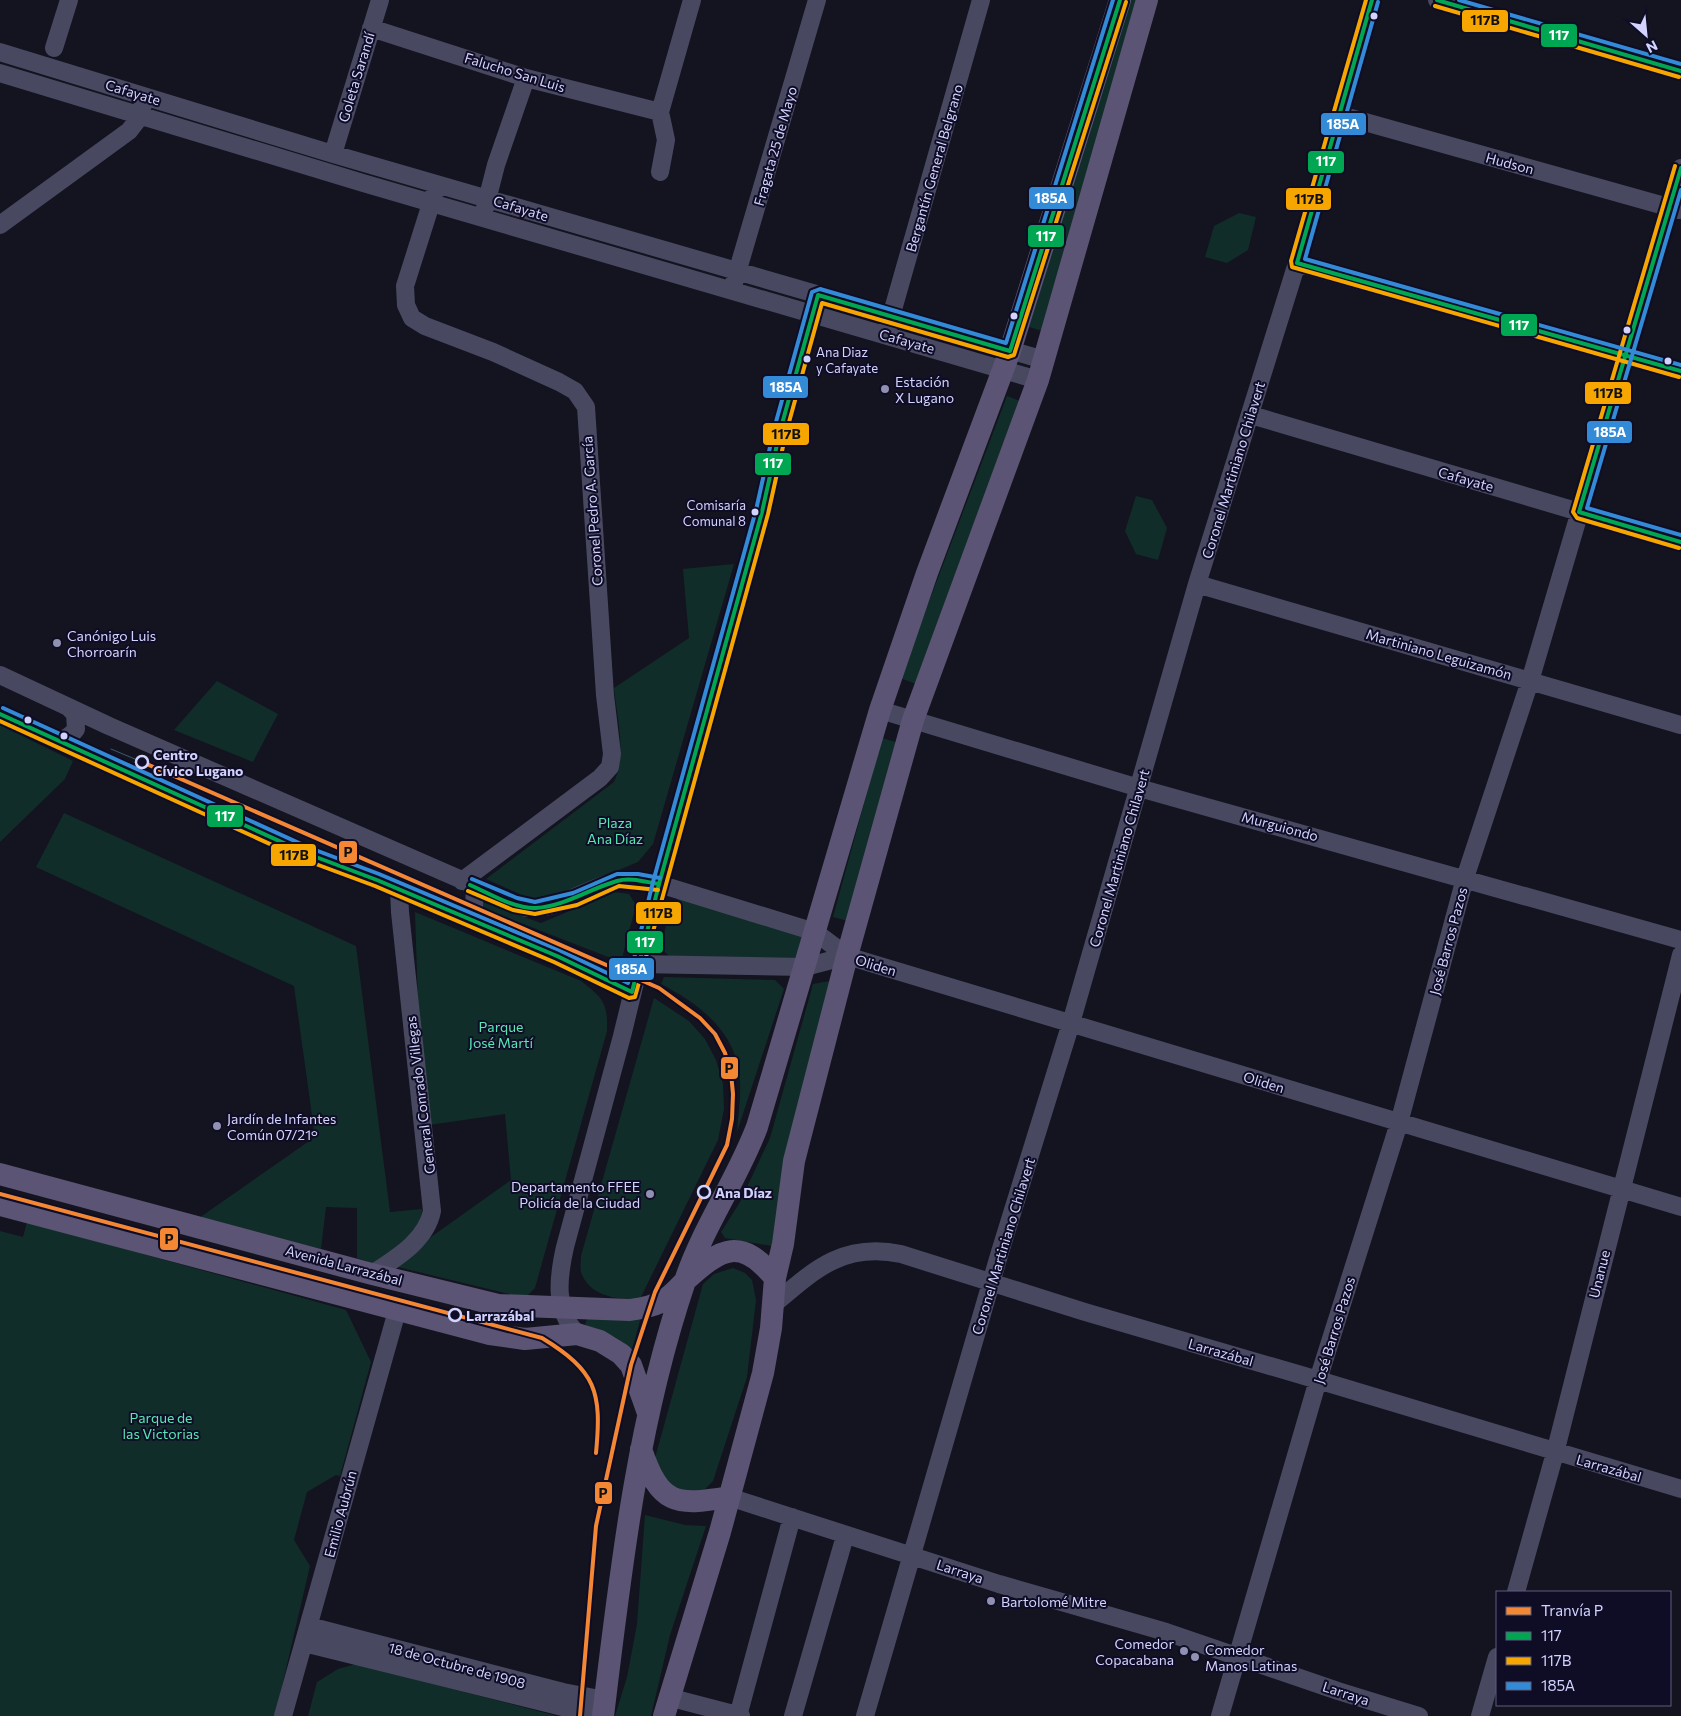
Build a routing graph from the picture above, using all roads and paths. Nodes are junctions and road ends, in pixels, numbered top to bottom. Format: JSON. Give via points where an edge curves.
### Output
{"nodes":[{"id":1,"x":69,"y":0,"type":"edge"},
{"id":2,"x":380,"y":0,"type":"edge"},
{"id":3,"x":690,"y":0,"type":"edge"},
{"id":4,"x":817,"y":0,"type":"edge"},
{"id":5,"x":981,"y":0,"type":"edge"},
{"id":6,"x":1120,"y":0,"type":"edge"},
{"id":7,"x":1148,"y":0,"type":"edge"},
{"id":8,"x":1372,"y":0,"type":"edge"},
{"id":9,"x":1437,"y":0,"type":"edge"},
{"id":10,"x":371,"y":28,"type":"junction"},
{"id":11,"x":54,"y":48,"type":"dead end"},
{"id":12,"x":0,"y":52,"type":"edge"},
{"id":13,"x":1681,"y":71,"type":"edge"},
{"id":14,"x":0,"y":72,"type":"edge"},
{"id":15,"x":526,"y":78,"type":"junction"},
{"id":16,"x":146,"y":96,"type":"junction"},
{"id":17,"x":660,"y":112,"type":"junction"},
{"id":18,"x":140,"y":115,"type":"junction"},
{"id":19,"x":1340,"y":116,"type":"junction"},
{"id":20,"x":333,"y":154,"type":"junction"},
{"id":21,"x":1681,"y":168,"type":"edge"},
{"id":22,"x":660,"y":172,"type":"dead end"},
{"id":23,"x":437,"y":184,"type":"junction"},
{"id":24,"x":487,"y":198,"type":"junction"},
{"id":25,"x":431,"y":203,"type":"junction"},
{"id":26,"x":1675,"y":209,"type":"edge"},
{"id":27,"x":482,"y":218,"type":"junction"},
{"id":28,"x":0,"y":225,"type":"edge"},
{"id":29,"x":1297,"y":263,"type":"junction"},
{"id":30,"x":738,"y":272,"type":"junction"},
{"id":31,"x":732,"y":291,"type":"junction"},
{"id":32,"x":818,"y":295,"type":"junction"},
{"id":33,"x":812,"y":314,"type":"junction"},
{"id":34,"x":892,"y":316,"type":"junction"},
{"id":35,"x":886,"y":335,"type":"junction"},
{"id":36,"x":1626,"y":356,"type":"junction"},
{"id":37,"x":1007,"y":360,"type":"junction"},
{"id":38,"x":1041,"y":370,"type":"junction"},
{"id":39,"x":1681,"y":372,"type":"edge"},
{"id":40,"x":1251,"y":415,"type":"junction"},
{"id":41,"x":1579,"y":512,"type":"junction"},
{"id":42,"x":1681,"y":542,"type":"edge"},
{"id":43,"x":1197,"y":584,"type":"junction"},
{"id":44,"x":0,"y":676,"type":"edge"},
{"id":45,"x":1530,"y":681,"type":"junction"},
{"id":46,"x":70,"y":708,"type":"junction"},
{"id":47,"x":880,"y":710,"type":"junction"},
{"id":48,"x":0,"y":714,"type":"edge"},
{"id":49,"x":913,"y":720,"type":"junction"},
{"id":50,"x":1681,"y":726,"type":"edge"},
{"id":51,"x":55,"y":739,"type":"junction"},
{"id":52,"x":1139,"y":788,"type":"junction"},
{"id":53,"x":1465,"y":878,"type":"junction"},
{"id":54,"x":468,"y":884,"type":"junction"},
{"id":55,"x":659,"y":884,"type":"junction"},
{"id":56,"x":399,"y":890,"type":"junction"},
{"id":57,"x":461,"y":916,"type":"junction"},
{"id":58,"x":815,"y":932,"type":"junction"},
{"id":59,"x":1681,"y":940,"type":"edge"},
{"id":60,"x":1681,"y":955,"type":"edge"},
{"id":61,"x":847,"y":956,"type":"junction"},
{"id":62,"x":637,"y":964,"type":"junction"},
{"id":63,"x":805,"y":967,"type":"junction"},
{"id":64,"x":632,"y":992,"type":"junction"},
{"id":65,"x":1071,"y":1022,"type":"junction"},
{"id":66,"x":1399,"y":1123,"type":"junction"},
{"id":67,"x":0,"y":1174,"type":"edge"},
{"id":68,"x":1620,"y":1189,"type":"junction"},
{"id":69,"x":0,"y":1205,"type":"edge"},
{"id":70,"x":1681,"y":1207,"type":"edge"},
{"id":71,"x":306,"y":1254,"type":"junction"},
{"id":72,"x":372,"y":1274,"type":"junction"},
{"id":73,"x":775,"y":1278,"type":"junction"},
{"id":74,"x":685,"y":1281,"type":"junction"},
{"id":75,"x":992,"y":1282,"type":"junction"},
{"id":76,"x":297,"y":1285,"type":"junction"},
{"id":77,"x":773,"y":1304,"type":"junction"},
{"id":78,"x":561,"y":1308,"type":"junction"},
{"id":79,"x":397,"y":1311,"type":"junction"},
{"id":80,"x":577,"y":1334,"type":"junction"},
{"id":81,"x":1318,"y":1380,"type":"junction"},
{"id":82,"x":648,"y":1414,"type":"junction"},
{"id":83,"x":640,"y":1448,"type":"junction"},
{"id":84,"x":1555,"y":1452,"type":"junction"},
{"id":85,"x":1681,"y":1489,"type":"edge"},
{"id":86,"x":730,"y":1497,"type":"junction"},
{"id":87,"x":792,"y":1517,"type":"junction"},
{"id":88,"x":846,"y":1536,"type":"junction"},
{"id":89,"x":912,"y":1556,"type":"junction"},
{"id":90,"x":1516,"y":1591,"type":"edge"},
{"id":91,"x":309,"y":1626,"type":"junction"},
{"id":92,"x":304,"y":1643,"type":"junction"},
{"id":93,"x":1237,"y":1655,"type":"junction"},
{"id":94,"x":1496,"y":1660,"type":"edge"},
{"id":95,"x":666,"y":1707,"type":"edge"},
{"id":96,"x":603,"y":1711,"type":"edge"},
{"id":97,"x":283,"y":1716,"type":"edge"},
{"id":98,"x":739,"y":1716,"type":"edge"},
{"id":99,"x":793,"y":1716,"type":"edge"},
{"id":100,"x":865,"y":1716,"type":"edge"},
{"id":101,"x":1220,"y":1716,"type":"edge"},
{"id":102,"x":1419,"y":1716,"type":"edge"},
{"id":103,"x":1480,"y":1716,"type":"edge"}],
"edges":[{"from":1,"to":11,"type":"street"},
{"from":2,"to":10,"type":"street","name":"Goleta Sarandí"},
{"from":3,"to":17,"type":"street"},
{"from":4,"to":30,"type":"street","name":"Fragata 25 de Mayo"},
{"from":5,"to":34,"type":"street","name":"Bergantín General Belgrano"},
{"from":6,"to":37,"type":"main road"},
{"from":7,"to":38,"type":"main road"},
{"from":8,"to":19,"type":"street","name":"Coronel Martiniano Chilavert"},
{"from":9,"to":13,"type":"street"},
{"from":10,"to":15,"type":"street","name":"Falucho San Luis"},
{"from":10,"to":20,"type":"street","name":"Goleta Sarandí"},
{"from":12,"to":16,"type":"street","name":"Cafayate"},
{"from":14,"to":18,"type":"street","name":"Cafayate"},
{"from":15,"to":17,"type":"street","name":"Falucho San Luis"},
{"from":15,"to":24,"type":"street"},
{"from":16,"to":18,"type":"street"},
{"from":16,"to":20,"type":"street","name":"Cafayate"},
{"from":17,"to":22,"type":"street","via":[[666,140]]},
{"from":18,"to":25,"type":"street","name":"Cafayate"},
{"from":18,"to":28,"type":"street","via":[[129,131]]},
{"from":19,"to":26,"type":"street","name":"Hudson"},
{"from":19,"to":29,"type":"street","name":"Coronel Martiniano Chilavert"},
{"from":20,"to":23,"type":"street","name":"Cafayate"},
{"from":21,"to":26,"type":"street","name":"José Barros Pazos"},
{"from":23,"to":24,"type":"street","name":"Cafayate"},
{"from":23,"to":25,"type":"street","name":"Coronel Pedro A. García"},
{"from":24,"to":27,"type":"street"},
{"from":24,"to":30,"type":"street","name":"Cafayate"},
{"from":25,"to":27,"type":"street","name":"Cafayate"},
{"from":25,"to":54,"type":"street","name":"Coronel Pedro A. García","via":[[405,286],[406,305],[412,318],[559,382],[576,391],[586,407],[604,685],[612,754],[610,767],[600,778]]},
{"from":26,"to":36,"type":"street","name":"José Barros Pazos"},
{"from":27,"to":31,"type":"street","name":"Cafayate"},
{"from":29,"to":36,"type":"street"},
{"from":29,"to":40,"type":"street","name":"Coronel Martiniano Chilavert"},
{"from":30,"to":31,"type":"street","name":"Fragata 25 de Mayo"},
{"from":30,"to":32,"type":"street","name":"Cafayate"},
{"from":31,"to":33,"type":"street","name":"Cafayate"},
{"from":32,"to":33,"type":"street"},
{"from":32,"to":34,"type":"street","name":"Cafayate"},
{"from":33,"to":35,"type":"street","name":"Cafayate"},
{"from":33,"to":55,"type":"street","via":[[762,512]]},
{"from":34,"to":35,"type":"street","name":"Bergantín General Belgrano"},
{"from":34,"to":37,"type":"street","name":"Cafayate"},
{"from":35,"to":37,"type":"street","name":"Cafayate"},
{"from":36,"to":39,"type":"street"},
{"from":36,"to":41,"type":"street","name":"José Barros Pazos"},
{"from":37,"to":38,"type":"street","name":"Cafayate"},
{"from":37,"to":47,"type":"main road"},
{"from":38,"to":49,"type":"main road"},
{"from":40,"to":41,"type":"street","name":"Cafayate"},
{"from":40,"to":43,"type":"street","name":"Coronel Martiniano Chilavert"},
{"from":41,"to":42,"type":"street","name":"Cafayate"},
{"from":41,"to":45,"type":"street","name":"José Barros Pazos"},
{"from":43,"to":45,"type":"street","name":"Martiniano Leguizamón"},
{"from":43,"to":52,"type":"street","name":"Coronel Martiniano Chilavert"},
{"from":44,"to":46,"type":"street"},
{"from":45,"to":50,"type":"street","name":"Martiniano Leguizamón"},
{"from":45,"to":53,"type":"street","name":"José Barros Pazos"},
{"from":46,"to":51,"type":"street","via":[[75,714],[76,729],[63,740]]},
{"from":46,"to":54,"type":"street"},
{"from":47,"to":49,"type":"street","name":"Murguiondo"},
{"from":47,"to":58,"type":"main road"},
{"from":48,"to":51,"type":"street"},
{"from":49,"to":52,"type":"street","name":"Murguiondo"},
{"from":49,"to":61,"type":"main road"},
{"from":51,"to":56,"type":"street","via":[[308,854]]},
{"from":52,"to":53,"type":"street","name":"Murguiondo"},
{"from":52,"to":65,"type":"street","name":"Coronel Martiniano Chilavert"},
{"from":53,"to":59,"type":"street","name":"Murguiondo"},
{"from":53,"to":66,"type":"street","name":"José Barros Pazos"},
{"from":54,"to":55,"type":"street","via":[[515,904],[535,908],[568,901],[618,880]]},
{"from":54,"to":57,"type":"street","via":[[474,908]]},
{"from":55,"to":58,"type":"street"},
{"from":55,"to":62,"type":"street"},
{"from":56,"to":57,"type":"street"},
{"from":56,"to":72,"type":"street","name":"General Conrado Villegas","via":[[432,1211],[430,1222],[420,1237]]},
{"from":57,"to":64,"type":"street"},
{"from":58,"to":61,"type":"street"},
{"from":58,"to":63,"type":"main road"},
{"from":60,"to":68,"type":"street","name":"Unanue"},
{"from":61,"to":63,"type":"street"},
{"from":61,"to":65,"type":"street","name":"Oliden"},
{"from":61,"to":73,"type":"main road","via":[[794,1161]]},
{"from":62,"to":63,"type":"street"},
{"from":62,"to":64,"type":"street"},
{"from":63,"to":74,"type":"main road","via":[[757,1127]]},
{"from":64,"to":78,"type":"street","via":[[564,1247]]},
{"from":65,"to":66,"type":"street","name":"Oliden"},
{"from":65,"to":75,"type":"street","name":"Coronel Martiniano Chilavert"},
{"from":66,"to":68,"type":"street","name":"Oliden"},
{"from":66,"to":81,"type":"street","name":"José Barros Pazos"},
{"from":67,"to":71,"type":"main road","name":"Avenida Larrazábal"},
{"from":68,"to":70,"type":"street","name":"Oliden"},
{"from":68,"to":84,"type":"street","name":"Unanue"},
{"from":69,"to":76,"type":"main road"},
{"from":71,"to":72,"type":"main road","name":"Avenida Larrazábal"},
{"from":71,"to":76,"type":"main road"},
{"from":72,"to":78,"type":"main road","name":"Avenida Larrazábal","via":[[498,1305]]},
{"from":73,"to":74,"type":"main road","name":"Avenida Larrazábal","via":[[756,1258],[738,1251],[717,1256]]},
{"from":73,"to":77,"type":"main road"},
{"from":74,"to":78,"type":"main road","name":"Avenida Larrazábal","via":[[667,1298],[649,1307],[630,1310]]},
{"from":74,"to":82,"type":"main road"},
{"from":75,"to":77,"type":"street","name":"Larrazábal","via":[[901,1254],[861,1251],[821,1266]]},
{"from":75,"to":81,"type":"street","name":"Larrazábal","via":[[1103,1318]]},
{"from":75,"to":89,"type":"street","name":"Coronel Martiniano Chilavert"},
{"from":76,"to":79,"type":"main road"},
{"from":77,"to":86,"type":"main road","via":[[763,1373]]},
{"from":78,"to":80,"type":"street"},
{"from":79,"to":80,"type":"main road","via":[[512,1339]]},
{"from":79,"to":91,"type":"street","name":"Emilio Aubrún"},
{"from":80,"to":82,"type":"main road","via":[[594,1338],[612,1348],[631,1366]]},
{"from":81,"to":84,"type":"street","name":"Larrazábal"},
{"from":81,"to":93,"type":"street","name":"José Barros Pazos"},
{"from":82,"to":83,"type":"main road"},
{"from":83,"to":86,"type":"main road","via":[[653,1480],[671,1498],[685,1502]]},
{"from":83,"to":96,"type":"main road","via":[[628,1512]]},
{"from":84,"to":85,"type":"street","name":"Larrazábal"},
{"from":84,"to":90,"type":"street","name":"Unanue"},
{"from":86,"to":87,"type":"street","name":"Larraya"},
{"from":86,"to":95,"type":"main road"},
{"from":87,"to":88,"type":"street","name":"Larraya"},
{"from":87,"to":98,"type":"street"},
{"from":88,"to":89,"type":"street","name":"Larraya"},
{"from":88,"to":99,"type":"street"},
{"from":89,"to":93,"type":"street","name":"Larraya"},
{"from":89,"to":100,"type":"street","name":"Coronel Martiniano Chilavert"},
{"from":91,"to":92,"type":"street","name":"Emilio Aubrún"},
{"from":91,"to":96,"type":"street","name":"18 de Octubre de 1908","via":[[563,1692]]},
{"from":92,"to":96,"type":"street","name":"18 de Octubre de 1908"},
{"from":92,"to":97,"type":"street","name":"Emilio Aubrún"},
{"from":93,"to":101,"type":"street","name":"José Barros Pazos"},
{"from":93,"to":102,"type":"street","name":"Larraya"},
{"from":94,"to":103,"type":"street"},
{"from":95,"to":98,"type":"street"}]}
